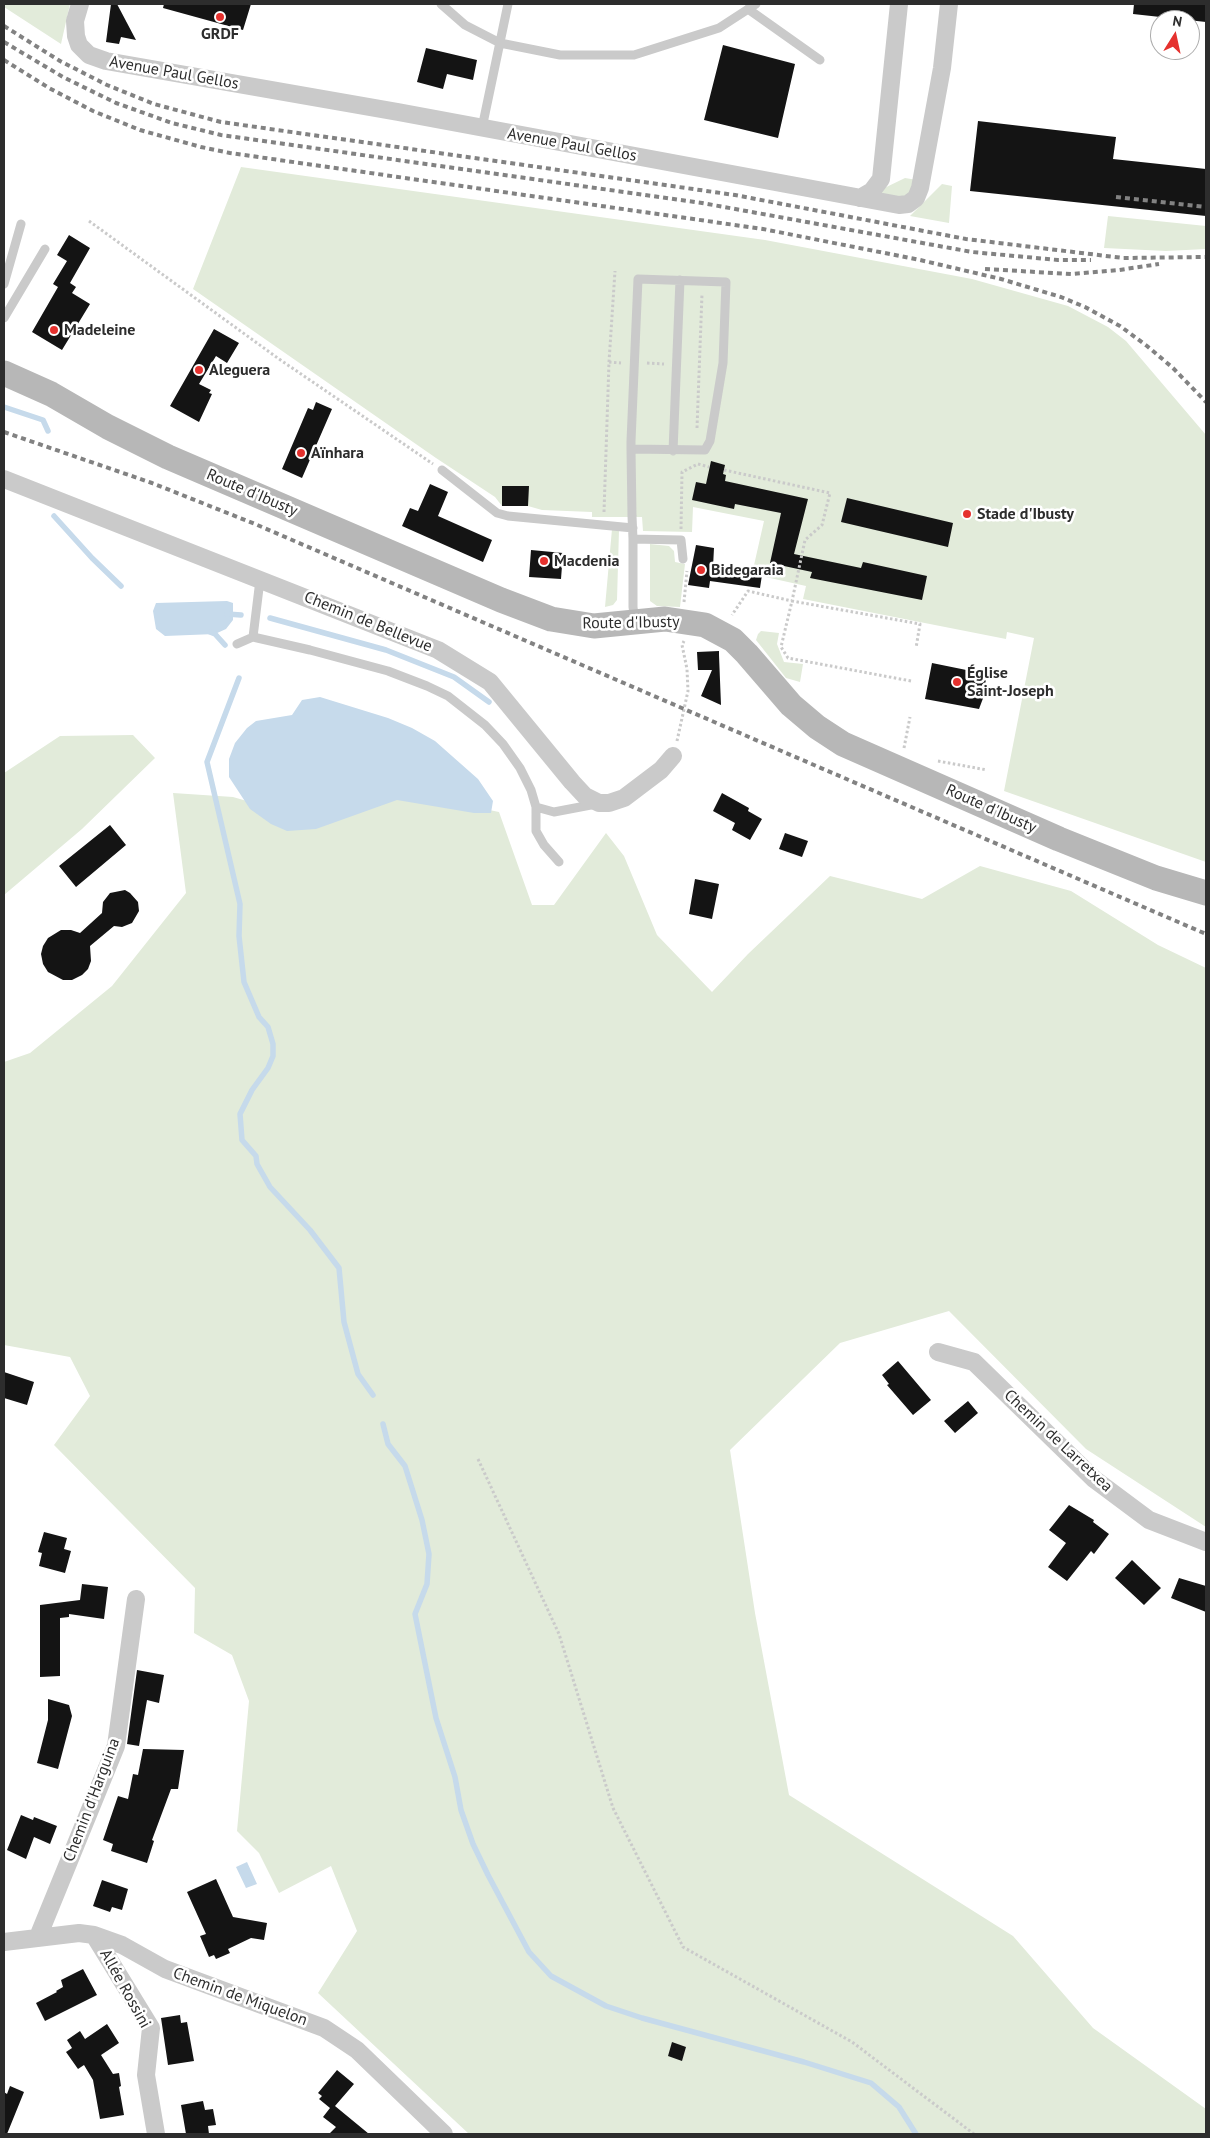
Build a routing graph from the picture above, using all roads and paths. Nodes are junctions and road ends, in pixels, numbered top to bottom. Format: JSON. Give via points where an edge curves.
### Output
{"nodes":[{"id":1,"x":80,"y":4,"type":"edge"},
{"id":2,"x":441,"y":4,"type":"edge"},
{"id":3,"x":508,"y":4,"type":"edge"},
{"id":4,"x":899,"y":4,"type":"edge"},
{"id":5,"x":949,"y":4,"type":"edge"},
{"id":6,"x":752,"y":6,"type":"edge"},
{"id":7,"x":500,"y":43,"type":"junction"},
{"id":8,"x":820,"y":60,"type":"dead end"},
{"id":9,"x":482,"y":128,"type":"junction"},
{"id":10,"x":860,"y":198,"type":"junction"},
{"id":11,"x":88,"y":221,"type":"dead end"},
{"id":12,"x":21,"y":224,"type":"dead end"},
{"id":13,"x":45,"y":249,"type":"dead end"},
{"id":14,"x":615,"y":271,"type":"dead end"},
{"id":15,"x":680,"y":280,"type":"junction"},
{"id":16,"x":702,"y":281,"type":"junction"},
{"id":17,"x":4,"y":284,"type":"edge"},
{"id":18,"x":4,"y":318,"type":"edge"},
{"id":19,"x":608,"y":362,"type":"junction"},
{"id":20,"x":635,"y":363,"type":"junction"},
{"id":21,"x":676,"y":364,"type":"junction"},
{"id":22,"x":699,"y":364,"type":"junction"},
{"id":23,"x":4,"y":373,"type":"edge"},
{"id":24,"x":631,"y":449,"type":"junction"},
{"id":25,"x":673,"y":451,"type":"junction"},
{"id":26,"x":696,"y":451,"type":"junction"},
{"id":27,"x":698,"y":464,"type":"dead end"},
{"id":28,"x":442,"y":470,"type":"joint"},
{"id":29,"x":724,"y":470,"type":"dead end"},
{"id":30,"x":4,"y":479,"type":"edge"},
{"id":31,"x":604,"y":525,"type":"junction"},
{"id":32,"x":632,"y":528,"type":"junction"},
{"id":33,"x":633,"y":538,"type":"junction"},
{"id":34,"x":681,"y":540,"type":"junction"},
{"id":35,"x":683,"y":560,"type":"joint"},
{"id":36,"x":260,"y":580,"type":"junction"},
{"id":37,"x":792,"y":600,"type":"junction"},
{"id":38,"x":688,"y":613,"type":"junction"},
{"id":39,"x":635,"y":622,"type":"junction"},
{"id":40,"x":720,"y":632,"type":"junction"},
{"id":41,"x":253,"y":637,"type":"junction"},
{"id":42,"x":238,"y":644,"type":"dead end"},
{"id":43,"x":916,"y":648,"type":"dead end"},
{"id":44,"x":910,"y":680,"type":"dead end"},
{"id":45,"x":910,"y":717,"type":"dead end"},
{"id":46,"x":909,"y":753,"type":"dead end"},
{"id":47,"x":673,"y":756,"type":"joint"},
{"id":48,"x":932,"y":760,"type":"dead end"},
{"id":49,"x":986,"y":770,"type":"dead end"},
{"id":50,"x":599,"y":803,"type":"junction"},
{"id":51,"x":536,"y":807,"type":"junction"},
{"id":52,"x":559,"y":862,"type":"dead end"},
{"id":53,"x":1206,"y":894,"type":"edge"},
{"id":54,"x":938,"y":1352,"type":"dead end"},
{"id":55,"x":478,"y":1459,"type":"dead end"},
{"id":56,"x":1206,"y":1542,"type":"edge"},
{"id":57,"x":136,"y":1598,"type":"dead end"},
{"id":58,"x":94,"y":1935,"type":"junction"},
{"id":59,"x":38,"y":1937,"type":"junction"},
{"id":60,"x":4,"y":1942,"type":"edge"},
{"id":61,"x":156,"y":2134,"type":"edge"},
{"id":62,"x":444,"y":2134,"type":"edge"},
{"id":63,"x":974,"y":2134,"type":"edge"}],
"edges":[{"from":1,"to":9,"type":"street","name":"Avenue Paul Gellos","via":[[75,21],[79,46],[89,55],[106,61]]},
{"from":2,"to":7,"type":"lane","via":[[465,25]]},
{"from":3,"to":7,"type":"lane"},
{"from":4,"to":10,"type":"street","via":[[880,178],[872,191]]},
{"from":5,"to":10,"type":"street","name":"Avenue Paul Gellos","via":[[942,68],[916,198],[908,204],[899,205]]},
{"from":6,"to":7,"type":"lane","via":[[719,28],[634,55],[560,55]]},
{"from":6,"to":8,"type":"lane"},
{"from":7,"to":9,"type":"lane"},
{"from":9,"to":10,"type":"street","name":"Avenue Paul Gellos"},
{"from":11,"to":28,"type":"path","via":[[279,359]]},
{"from":12,"to":17,"type":"lane"},
{"from":13,"to":18,"type":"lane"},
{"from":14,"to":19,"type":"path"},
{"from":15,"to":16,"type":"lane"},
{"from":15,"to":20,"type":"lane","via":[[638,279]]},
{"from":15,"to":21,"type":"lane"},
{"from":16,"to":22,"type":"path"},
{"from":16,"to":26,"type":"lane","via":[[726,282],[724,363],[710,441],[705,450]]},
{"from":19,"to":20,"type":"path"},
{"from":19,"to":31,"type":"path"},
{"from":20,"to":21,"type":"path"},
{"from":20,"to":24,"type":"lane"},
{"from":21,"to":22,"type":"path"},
{"from":21,"to":25,"type":"lane"},
{"from":22,"to":26,"type":"path"},
{"from":23,"to":39,"type":"street","name":"Route d'Ibusty","via":[[51,394],[168,457],[520,608],[571,624],[594,626]]},
{"from":24,"to":25,"type":"lane"},
{"from":24,"to":32,"type":"lane"},
{"from":25,"to":26,"type":"lane"},
{"from":27,"to":34,"type":"path","via":[[682,472]]},
{"from":28,"to":31,"type":"lane","via":[[497,513]]},
{"from":29,"to":37,"type":"path","via":[[830,493],[822,525],[805,540]]},
{"from":30,"to":36,"type":"street","name":"Chemin de Bellevue"},
{"from":31,"to":32,"type":"lane"},
{"from":32,"to":33,"type":"lane"},
{"from":33,"to":34,"type":"lane"},
{"from":33,"to":39,"type":"lane"},
{"from":34,"to":35,"type":"lane"},
{"from":35,"to":38,"type":"path","via":[[688,561]]},
{"from":36,"to":41,"type":"lane"},
{"from":36,"to":50,"type":"street","name":"Chemin de Bellevue","via":[[438,650],[490,682],[572,782],[585,796]]},
{"from":37,"to":40,"type":"path","via":[[748,591]]},
{"from":37,"to":43,"type":"path","via":[[920,624]]},
{"from":37,"to":44,"type":"path","via":[[782,647],[788,658]]},
{"from":38,"to":39,"type":"street","name":"Route d'Ibusty"},
{"from":38,"to":40,"type":"street","name":"Route d'Ibusty"},
{"from":38,"to":47,"type":"path","via":[[682,645],[688,691]]},
{"from":40,"to":53,"type":"street","name":"Route d'Ibusty","via":[[748,654],[791,705],[844,744],[1068,842],[1156,878]]},
{"from":41,"to":42,"type":"lane"},
{"from":41,"to":51,"type":"lane","via":[[388,671],[448,696],[467,709],[503,744],[520,768]]},
{"from":45,"to":46,"type":"path","via":[[903,749]]},
{"from":47,"to":50,"type":"street","via":[[661,770],[624,798]]},
{"from":48,"to":49,"type":"path"},
{"from":50,"to":51,"type":"lane","via":[[554,812]]},
{"from":51,"to":52,"type":"lane","via":[[536,831]]},
{"from":54,"to":56,"type":"street","name":"Chemin de Larretxea","via":[[974,1362],[1094,1479],[1148,1520]]},
{"from":55,"to":63,"type":"path","via":[[559,1634],[614,1808],[683,1947],[852,2042]]},
{"from":57,"to":59,"type":"street","name":"Chemin d'Harguina","via":[[116,1746]]},
{"from":58,"to":59,"type":"street","name":"Chemin de Miquelon","via":[[79,1933]]},
{"from":58,"to":61,"type":"street","name":"Allée Rossini","via":[[151,2028],[146,2076]]},
{"from":58,"to":62,"type":"street","name":"Chemin de Miquelon","via":[[122,1945],[172,1972],[324,2028],[357,2050]]},
{"from":59,"to":60,"type":"street","name":"Chemin de Miquelon"}]}
